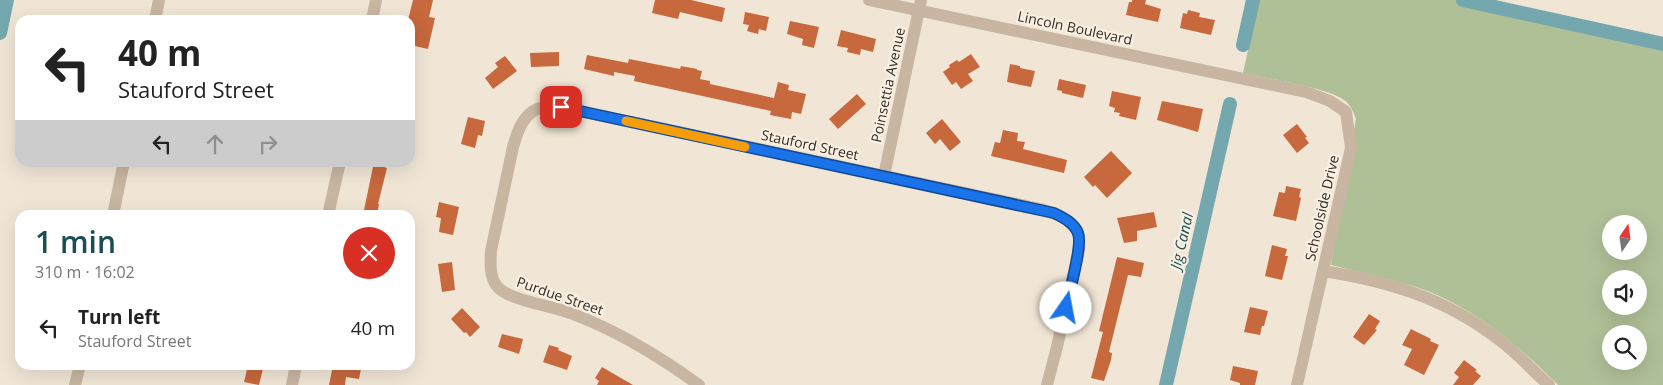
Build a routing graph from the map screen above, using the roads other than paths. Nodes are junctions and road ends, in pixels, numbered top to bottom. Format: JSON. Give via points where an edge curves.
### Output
{"nodes":[{"id":1,"x":160,"y":0,"type":"edge"},
{"id":2,"x":376,"y":0,"type":"edge"},
{"id":3,"x":869,"y":0,"type":"edge"},
{"id":4,"x":920,"y":6,"type":"edge"},
{"id":5,"x":156,"y":15,"type":"edge"},
{"id":6,"x":373,"y":15,"type":"edge"},
{"id":7,"x":1186,"y":67,"type":"joint"},
{"id":8,"x":538,"y":109,"type":"joint"},
{"id":9,"x":123,"y":167,"type":"edge"},
{"id":10,"x":339,"y":167,"type":"edge"},
{"id":11,"x":884,"y":176,"type":"junction"},
{"id":12,"x":113,"y":210,"type":"edge"},
{"id":13,"x":329,"y":210,"type":"edge"},
{"id":14,"x":1323,"y":271,"type":"junction"},
{"id":15,"x":79,"y":370,"type":"edge"},
{"id":16,"x":295,"y":370,"type":"edge"},
{"id":17,"x":75,"y":385,"type":"edge"},
{"id":18,"x":292,"y":385,"type":"edge"},
{"id":19,"x":699,"y":385,"type":"edge"},
{"id":20,"x":1047,"y":385,"type":"edge"},
{"id":21,"x":1297,"y":385,"type":"edge"},
{"id":22,"x":1549,"y":385,"type":"edge"}],
"edges":[{"from":1,"to":5,"type":"street"},
{"from":2,"to":6,"type":"street"},
{"from":3,"to":4,"type":"street","name":"Lincoln Boulevard"},
{"from":4,"to":7,"type":"street","name":"Lincoln Boulevard"},
{"from":4,"to":11,"type":"street","name":"Poinsettia Avenue"},
{"from":7,"to":14,"type":"street","name":"Schoolside Drive","via":[[1306,92],[1330,101],[1346,112],[1351,148]]},
{"from":8,"to":11,"type":"street","name":"Stauford Street","via":[[561,107]]},
{"from":8,"to":19,"type":"street","name":"Purdue Street","via":[[526,118],[513,147],[491,252],[493,281],[503,292],[572,314],[624,336]]},
{"from":9,"to":12,"type":"street"},
{"from":10,"to":13,"type":"street"},
{"from":11,"to":20,"type":"street","name":"Stauford Street","via":[[1054,213],[1070,221],[1078,234],[1079,249]]},
{"from":14,"to":21,"type":"street","name":"Schoolside Drive"},
{"from":14,"to":22,"type":"street","via":[[1408,290],[1449,307],[1500,340]]},
{"from":15,"to":17,"type":"street"},
{"from":16,"to":18,"type":"street"}]}
